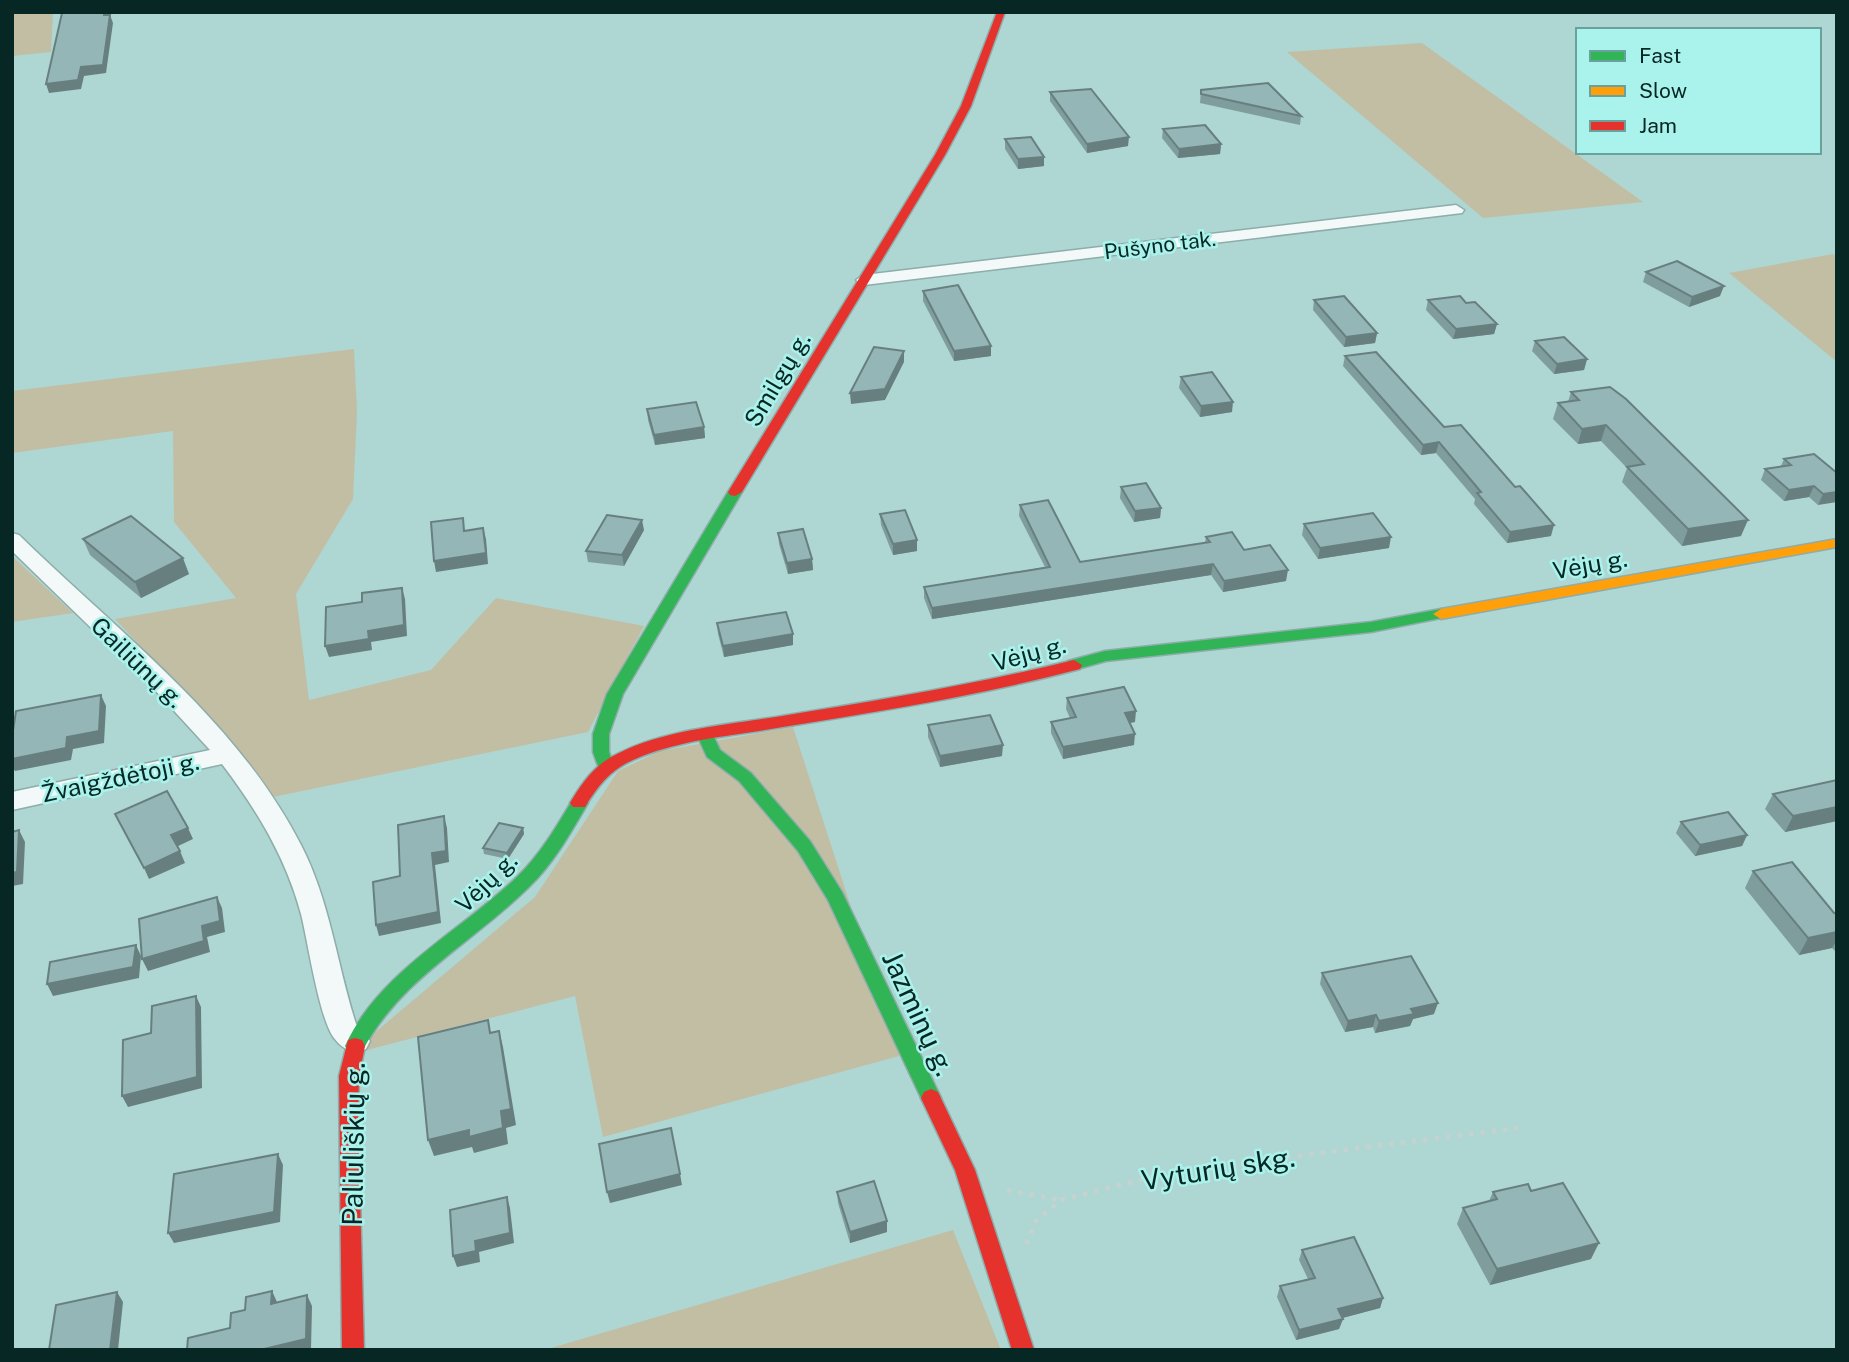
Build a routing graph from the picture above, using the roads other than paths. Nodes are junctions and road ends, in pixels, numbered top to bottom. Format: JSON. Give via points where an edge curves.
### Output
{"nodes":[{"id":1,"x":1001,"y":12,"type":"edge"},
{"id":2,"x":1456,"y":210,"type":"dead end"},
{"id":3,"x":864,"y":280,"type":"junction"},
{"id":4,"x":12,"y":539,"type":"edge"},
{"id":5,"x":1837,"y":543,"type":"edge"},
{"id":6,"x":705,"y":735,"type":"junction"},
{"id":7,"x":228,"y":754,"type":"junction"},
{"id":8,"x":606,"y":767,"type":"junction"},
{"id":9,"x":254,"y":793,"type":"joint"},
{"id":10,"x":12,"y":801,"type":"edge"},
{"id":11,"x":356,"y":1041,"type":"junction"},
{"id":12,"x":352,"y":1350,"type":"edge"},
{"id":13,"x":1023,"y":1350,"type":"edge"}],
"edges":[{"from":1,"to":3,"type":"street","name":"Smilgų g.","via":[[966,106]]},
{"from":2,"to":3,"type":"street","name":"Pušyno tak."},
{"from":3,"to":8,"type":"street","name":"Smilgų g.","via":[[612,700],[599,744]]},
{"from":4,"to":7,"type":"street","name":"Gailiūnų g.","via":[[159,679]]},
{"from":5,"to":6,"type":"street","name":"Vėjų g.","via":[[1371,627],[1105,656],[1008,683]]},
{"from":6,"to":8,"type":"street","name":"Vėjų g.","via":[[635,752]]},
{"from":6,"to":13,"type":"street","name":"Jazminų g.","via":[[713,753],[745,776],[804,846],[836,897],[965,1170]]},
{"from":7,"to":9,"type":"street","name":"Gailiūnų g."},
{"from":7,"to":10,"type":"street","name":"Žvaigždėtoji g."},
{"from":8,"to":11,"type":"street","name":"Vėjų g.","via":[[523,882],[410,979]]},
{"from":9,"to":11,"type":"street","name":"Paliuliškių g.","via":[[289,846],[309,895],[344,1030]]},
{"from":11,"to":12,"type":"street","name":"Paliuliškių g.","via":[[348,1115]]}]}
